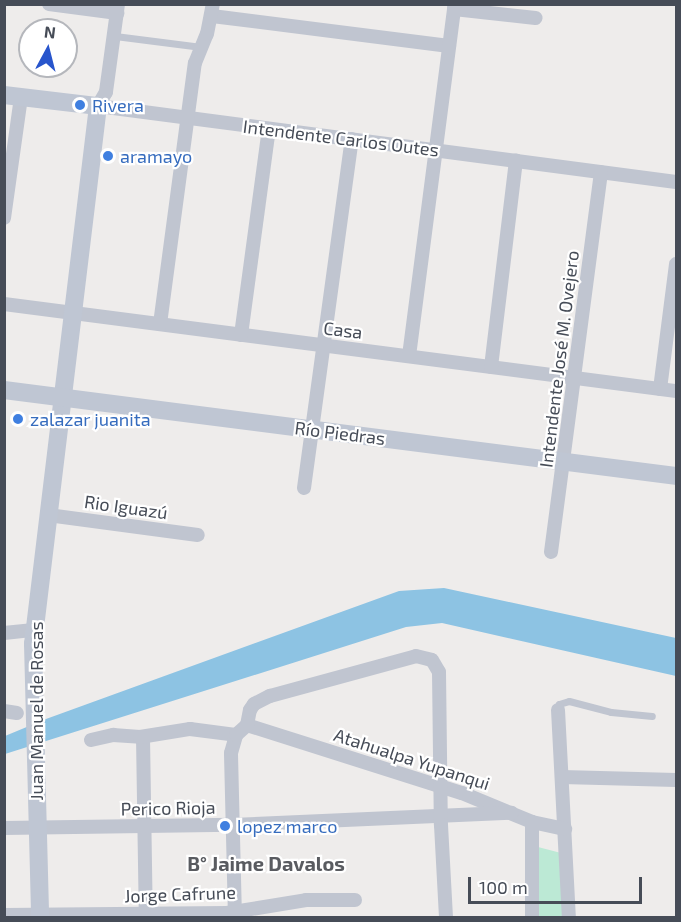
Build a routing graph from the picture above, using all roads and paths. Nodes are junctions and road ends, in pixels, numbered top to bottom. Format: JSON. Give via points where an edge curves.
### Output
{"nodes":[{"id":1,"x":49,"y":4,"type":"edge"},
{"id":2,"x":455,"y":7,"type":"edge"},
{"id":3,"x":117,"y":9,"type":"edge"},
{"id":4,"x":212,"y":10,"type":"edge"},
{"id":5,"x":536,"y":18,"type":"dead end"},
{"id":6,"x":115,"y":36,"type":"junction"},
{"id":7,"x":449,"y":46,"type":"junction"},
{"id":8,"x":201,"y":47,"type":"junction"},
{"id":9,"x":13,"y":96,"type":"edge"},
{"id":10,"x":98,"y":106,"type":"junction"},
{"id":11,"x":188,"y":118,"type":"junction"},
{"id":12,"x":269,"y":129,"type":"junction"},
{"id":13,"x":352,"y":139,"type":"junction"},
{"id":14,"x":436,"y":150,"type":"junction"},
{"id":15,"x":516,"y":161,"type":"junction"},
{"id":16,"x":601,"y":172,"type":"junction"},
{"id":17,"x":676,"y":182,"type":"edge"},
{"id":18,"x":4,"y":218,"type":"edge"},
{"id":19,"x":676,"y":264,"type":"edge"},
{"id":20,"x":4,"y":304,"type":"edge"},
{"id":21,"x":72,"y":313,"type":"junction"},
{"id":22,"x":160,"y":324,"type":"junction"},
{"id":23,"x":242,"y":335,"type":"junction"},
{"id":24,"x":324,"y":345,"type":"junction"},
{"id":25,"x":409,"y":356,"type":"junction"},
{"id":26,"x":491,"y":367,"type":"junction"},
{"id":27,"x":574,"y":379,"type":"junction"},
{"id":28,"x":660,"y":389,"type":"junction"},
{"id":29,"x":4,"y":390,"type":"edge"},
{"id":30,"x":676,"y":391,"type":"edge"},
{"id":31,"x":64,"y":397,"type":"junction"},
{"id":32,"x":313,"y":430,"type":"junction"},
{"id":33,"x":564,"y":461,"type":"junction"},
{"id":34,"x":676,"y":476,"type":"edge"},
{"id":35,"x":304,"y":488,"type":"dead end"},
{"id":36,"x":48,"y":514,"type":"junction"},
{"id":37,"x":198,"y":535,"type":"dead end"},
{"id":38,"x":551,"y":552,"type":"dead end"},
{"id":39,"x":34,"y":630,"type":"junction"},
{"id":40,"x":4,"y":633,"type":"edge"},
{"id":41,"x":558,"y":710,"type":"joint"},
{"id":42,"x":18,"y":713,"type":"edge"},
{"id":43,"x":652,"y":716,"type":"dead end"},
{"id":44,"x":247,"y":724,"type":"junction"},
{"id":45,"x":236,"y":735,"type":"junction"},
{"id":46,"x":143,"y":736,"type":"junction"},
{"id":47,"x":91,"y":740,"type":"dead end"},
{"id":48,"x":562,"y":777,"type":"junction"},
{"id":49,"x":676,"y":780,"type":"edge"},
{"id":50,"x":441,"y":788,"type":"junction"},
{"id":51,"x":512,"y":813,"type":"junction"},
{"id":52,"x":441,"y":815,"type":"junction"},
{"id":53,"x":532,"y":822,"type":"junction"},
{"id":54,"x":232,"y":825,"type":"junction"},
{"id":55,"x":36,"y":826,"type":"junction"},
{"id":56,"x":144,"y":827,"type":"junction"},
{"id":57,"x":4,"y":828,"type":"edge"},
{"id":58,"x":565,"y":829,"type":"junction"},
{"id":59,"x":355,"y":900,"type":"dead end"},
{"id":60,"x":4,"y":915,"type":"edge"},
{"id":61,"x":235,"y":915,"type":"edge"},
{"id":62,"x":40,"y":916,"type":"edge"},
{"id":63,"x":146,"y":916,"type":"edge"},
{"id":64,"x":446,"y":918,"type":"edge"},
{"id":65,"x":532,"y":918,"type":"edge"},
{"id":66,"x":569,"y":918,"type":"edge"}],
"edges":[{"from":1,"to":3,"type":"street"},
{"from":2,"to":5,"type":"street"},
{"from":2,"to":7,"type":"street"},
{"from":3,"to":6,"type":"street"},
{"from":4,"to":7,"type":"street"},
{"from":4,"to":8,"type":"street"},
{"from":6,"to":8,"type":"lane"},
{"from":6,"to":10,"type":"street","via":[[106,92]]},
{"from":7,"to":14,"type":"street"},
{"from":8,"to":11,"type":"street","via":[[195,63]]},
{"from":9,"to":10,"type":"street","name":"Intendente Carlos Outes"},
{"from":9,"to":18,"type":"street"},
{"from":10,"to":11,"type":"street","name":"Intendente Carlos Outes"},
{"from":10,"to":21,"type":"street","name":"Juan Manuel de Rosas"},
{"from":11,"to":12,"type":"street","name":"Intendente Carlos Outes"},
{"from":11,"to":22,"type":"street"},
{"from":12,"to":13,"type":"street","name":"Intendente Carlos Outes"},
{"from":12,"to":23,"type":"street"},
{"from":13,"to":14,"type":"street","name":"Intendente Carlos Outes"},
{"from":13,"to":24,"type":"street"},
{"from":14,"to":15,"type":"street","name":"Intendente Carlos Outes"},
{"from":14,"to":25,"type":"street"},
{"from":15,"to":16,"type":"street","name":"Intendente Carlos Outes"},
{"from":15,"to":26,"type":"street"},
{"from":16,"to":17,"type":"street","name":"Intendente Carlos Outes"},
{"from":16,"to":27,"type":"street","name":"Intendente José M. Ovejero"},
{"from":19,"to":28,"type":"street"},
{"from":20,"to":21,"type":"street","name":"Casa"},
{"from":21,"to":22,"type":"street","name":"Casa"},
{"from":21,"to":31,"type":"street","name":"Juan Manuel de Rosas"},
{"from":22,"to":23,"type":"street","name":"Casa"},
{"from":23,"to":24,"type":"street","name":"Casa"},
{"from":24,"to":25,"type":"street","name":"Casa"},
{"from":24,"to":32,"type":"street"},
{"from":25,"to":26,"type":"street","name":"Casa"},
{"from":26,"to":27,"type":"street","name":"Casa"},
{"from":27,"to":28,"type":"street","name":"Casa"},
{"from":27,"to":33,"type":"street","name":"Intendente José M. Ovejero"},
{"from":28,"to":30,"type":"street","name":"Casa"},
{"from":29,"to":31,"type":"street","name":"Río Piedras"},
{"from":31,"to":32,"type":"street","name":"Río Piedras"},
{"from":31,"to":36,"type":"street","name":"Juan Manuel de Rosas"},
{"from":32,"to":33,"type":"street","name":"Río Piedras"},
{"from":32,"to":35,"type":"street"},
{"from":33,"to":34,"type":"street","name":"Río Piedras"},
{"from":33,"to":38,"type":"street","name":"Intendente José M. Ovejero"},
{"from":36,"to":37,"type":"street","name":"Rio Iguazú"},
{"from":36,"to":39,"type":"street","name":"Juan Manuel de Rosas"},
{"from":39,"to":40,"type":"street"},
{"from":39,"to":42,"type":"street","name":"Juan Manuel de Rosas"},
{"from":41,"to":43,"type":"lane","via":[[560,704],[569,701],[611,712]]},
{"from":41,"to":48,"type":"street"},
{"from":42,"to":55,"type":"street","name":"Juan Manuel de Rosas","via":[[34,751]]},
{"from":44,"to":45,"type":"street"},
{"from":44,"to":50,"type":"street","name":"Atahualpa Yupanqui"},
{"from":44,"to":50,"type":"street","via":[[250,710],[270,696],[416,656],[426,657],[439,672]]},
{"from":45,"to":46,"type":"street","via":[[190,729]]},
{"from":45,"to":54,"type":"street","via":[[231,753]]},
{"from":46,"to":47,"type":"street","via":[[113,735]]},
{"from":46,"to":56,"type":"street"},
{"from":48,"to":49,"type":"street"},
{"from":48,"to":58,"type":"street"},
{"from":50,"to":51,"type":"street","name":"Atahualpa Yupanqui"},
{"from":50,"to":52,"type":"street"},
{"from":51,"to":52,"type":"street","name":"Perico Rioja"},
{"from":51,"to":53,"type":"street","name":"Atahualpa Yupanqui"},
{"from":52,"to":54,"type":"street","name":"Perico Rioja"},
{"from":52,"to":64,"type":"street"},
{"from":53,"to":58,"type":"street","name":"Atahualpa Yupanqui"},
{"from":53,"to":65,"type":"street"},
{"from":54,"to":56,"type":"street","name":"Perico Rioja"},
{"from":54,"to":61,"type":"street"},
{"from":55,"to":56,"type":"street","name":"Perico Rioja"},
{"from":55,"to":57,"type":"street","name":"Perico Rioja"},
{"from":55,"to":62,"type":"street","name":"Juan Manuel de Rosas"},
{"from":56,"to":63,"type":"street"},
{"from":58,"to":66,"type":"street"},
{"from":59,"to":61,"type":"street","name":"Jorge Cafrune","via":[[306,900]]},
{"from":60,"to":62,"type":"street","name":"Jorge Cafrune"},
{"from":61,"to":63,"type":"street","name":"Jorge Cafrune"},
{"from":62,"to":63,"type":"street","name":"Jorge Cafrune"}]}
